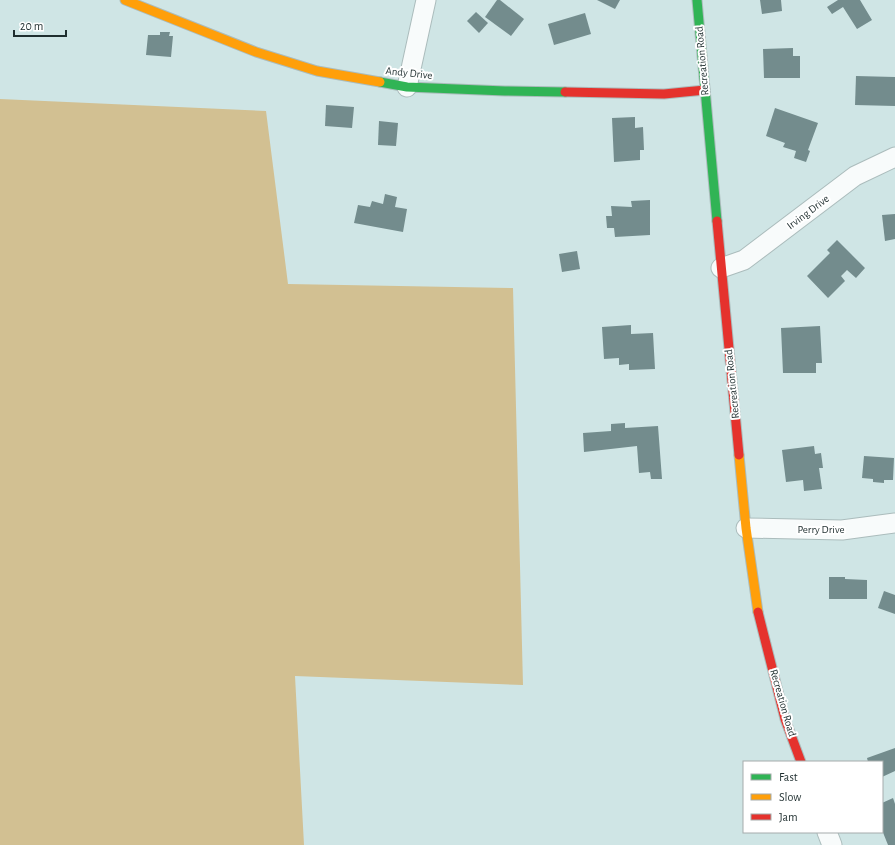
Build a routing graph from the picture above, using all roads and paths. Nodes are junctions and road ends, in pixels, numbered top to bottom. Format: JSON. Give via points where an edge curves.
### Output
{"nodes":[{"id":1,"x":125,"y":0,"type":"edge"},
{"id":2,"x":426,"y":0,"type":"edge"},
{"id":3,"x":697,"y":0,"type":"edge"},
{"id":4,"x":407,"y":86,"type":"junction"},
{"id":5,"x":705,"y":90,"type":"junction"},
{"id":6,"x":895,"y":156,"type":"edge"},
{"id":7,"x":721,"y":268,"type":"junction"},
{"id":8,"x":895,"y":523,"type":"edge"},
{"id":9,"x":746,"y":528,"type":"junction"},
{"id":10,"x":801,"y":761,"type":"edge"},
{"id":11,"x":827,"y":833,"type":"edge"},
{"id":12,"x":832,"y":845,"type":"edge"}],
"edges":[{"from":1,"to":4,"type":"street","name":"Andy Drive","via":[[256,52],[317,71]]},
{"from":2,"to":4,"type":"street"},
{"from":3,"to":5,"type":"street","name":"Recreation Road"},
{"from":4,"to":5,"type":"street","name":"Andy Drive","via":[[664,94]]},
{"from":5,"to":7,"type":"street","name":"Recreation Road"},
{"from":6,"to":7,"type":"street","name":"Irving Drive","via":[[855,176],[744,260]]},
{"from":7,"to":9,"type":"street","name":"Recreation Road"},
{"from":8,"to":9,"type":"street","name":"Perry Drive","via":[[842,530]]},
{"from":9,"to":10,"type":"street","name":"Recreation Road","via":[[757,608],[785,719]]},
{"from":11,"to":12,"type":"street"}]}
